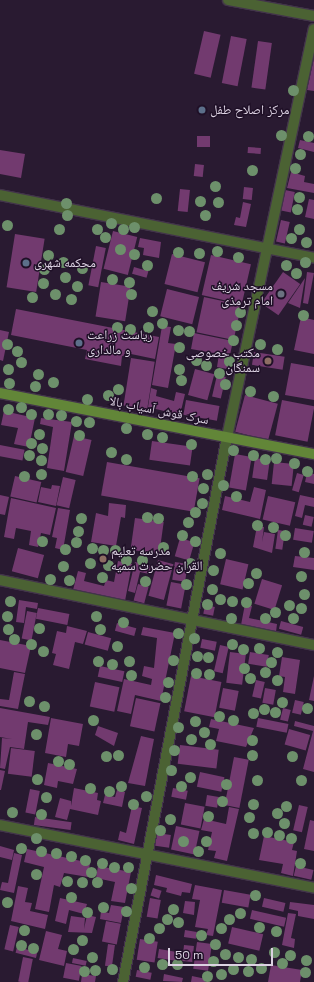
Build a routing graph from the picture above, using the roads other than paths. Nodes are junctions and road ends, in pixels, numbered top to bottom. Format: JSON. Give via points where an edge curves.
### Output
{"nodes":[{"id":1,"x":228,"y":0,"type":"edge"},
{"id":2,"x":314,"y":16,"type":"edge"},
{"id":3,"x":314,"y":29,"type":"edge"},
{"id":4,"x":0,"y":195,"type":"edge"},
{"id":5,"x":266,"y":248,"type":"junction"},
{"id":6,"x":314,"y":258,"type":"edge"},
{"id":7,"x":0,"y":393,"type":"edge"},
{"id":8,"x":227,"y":437,"type":"junction"},
{"id":9,"x":314,"y":454,"type":"edge"},
{"id":10,"x":0,"y":580,"type":"edge"},
{"id":11,"x":192,"y":622,"type":"junction"},
{"id":12,"x":314,"y":646,"type":"edge"},
{"id":13,"x":0,"y":825,"type":"edge"},
{"id":14,"x":147,"y":854,"type":"junction"},
{"id":15,"x":314,"y":888,"type":"edge"},
{"id":16,"x":123,"y":982,"type":"edge"}],
"edges":[{"from":1,"to":2,"type":"street"},
{"from":3,"to":5,"type":"street"},
{"from":4,"to":5,"type":"street"},
{"from":5,"to":6,"type":"street"},
{"from":5,"to":8,"type":"street"},
{"from":7,"to":8,"type":"street","name":"سرک قوش آسیاب بالا"},
{"from":8,"to":9,"type":"street","name":"سرک قوش آسیاب بالا"},
{"from":8,"to":11,"type":"street"},
{"from":10,"to":11,"type":"street"},
{"from":11,"to":12,"type":"street"},
{"from":11,"to":14,"type":"street"},
{"from":13,"to":14,"type":"street"},
{"from":14,"to":15,"type":"street"},
{"from":14,"to":16,"type":"street"}]}
